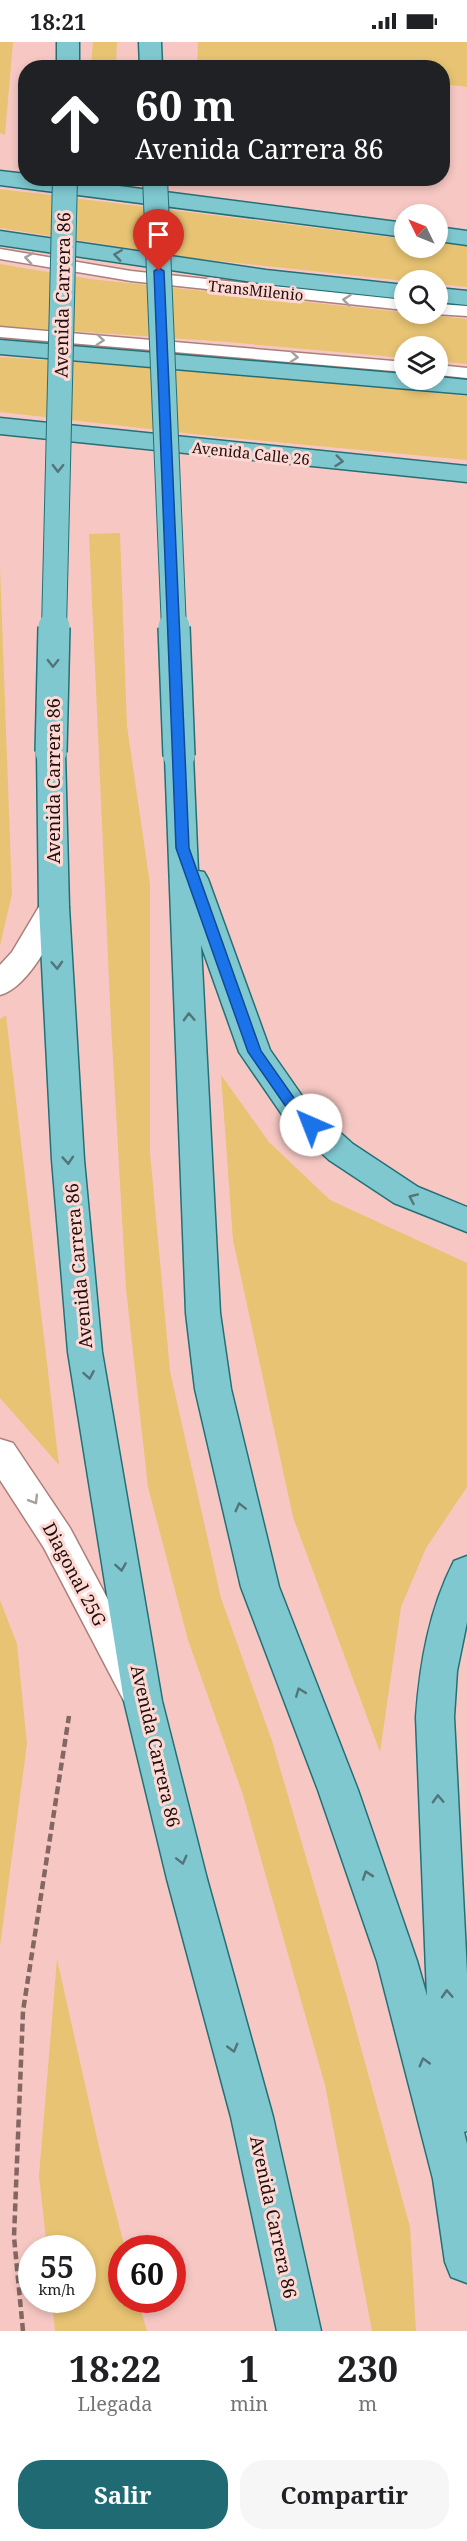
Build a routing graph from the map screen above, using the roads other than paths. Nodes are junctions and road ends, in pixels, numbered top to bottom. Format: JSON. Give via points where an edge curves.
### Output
{"nodes":[{"id":1,"x":68,"y":42,"type":"edge"},
{"id":2,"x":150,"y":42,"type":"edge"},
{"id":3,"x":68,"y":60,"type":"edge"},
{"id":4,"x":151,"y":60,"type":"edge"},
{"id":5,"x":0,"y":178,"type":"edge"},
{"id":6,"x":18,"y":180,"type":"edge"},
{"id":7,"x":60,"y":186,"type":"edge"},
{"id":8,"x":65,"y":186,"type":"edge"},
{"id":9,"x":155,"y":186,"type":"edge"},
{"id":10,"x":249,"y":211,"type":"junction"},
{"id":11,"x":394,"y":217,"type":"edge"},
{"id":12,"x":467,"y":217,"type":"edge"},
{"id":13,"x":448,"y":218,"type":"edge"},
{"id":14,"x":394,"y":229,"type":"edge"},
{"id":15,"x":448,"y":235,"type":"edge"},
{"id":16,"x":0,"y":238,"type":"edge"},
{"id":17,"x":467,"y":238,"type":"edge"},
{"id":18,"x":0,"y":254,"type":"edge"},
{"id":19,"x":394,"y":291,"type":"edge"},
{"id":20,"x":448,"y":296,"type":"edge"},
{"id":21,"x":467,"y":298,"type":"edge"},
{"id":22,"x":394,"y":304,"type":"edge"},
{"id":23,"x":448,"y":310,"type":"edge"},
{"id":24,"x":467,"y":311,"type":"edge"},
{"id":25,"x":0,"y":332,"type":"edge"},
{"id":26,"x":0,"y":347,"type":"edge"},
{"id":27,"x":394,"y":366,"type":"edge"},
{"id":28,"x":448,"y":371,"type":"edge"},
{"id":29,"x":467,"y":373,"type":"edge"},
{"id":30,"x":467,"y":387,"type":"edge"},
{"id":31,"x":0,"y":426,"type":"edge"},
{"id":32,"x":0,"y":438,"type":"edge"},
{"id":33,"x":113,"y":439,"type":"junction"},
{"id":34,"x":459,"y":474,"type":"edge"},
{"id":35,"x":182,"y":848,"type":"junction"},
{"id":36,"x":54,"y":907,"type":"junction"},
{"id":37,"x":0,"y":985,"type":"edge"},
{"id":38,"x":467,"y":1221,"type":"edge"},
{"id":39,"x":0,"y":1453,"type":"edge"},
{"id":40,"x":467,"y":1571,"type":"edge"},
{"id":41,"x":143,"y":1701,"type":"junction"},
{"id":42,"x":455,"y":2179,"type":"junction"},
{"id":43,"x":467,"y":2262,"type":"edge"},
{"id":44,"x":299,"y":2331,"type":"edge"}],
"edges":[{"from":1,"to":3,"type":"main road"},
{"from":2,"to":4,"type":"main road"},
{"from":5,"to":6,"type":"main road"},
{"from":7,"to":10,"type":"main road"},
{"from":8,"to":36,"type":"main road","name":"Avenida Carrera 86","one_way":true,"bridge":true,"via":[[51,752]]},
{"from":9,"to":35,"type":"main road","bridge":true},
{"from":10,"to":11,"type":"main road"},
{"from":10,"to":14,"type":"main road"},
{"from":12,"to":13,"type":"main road"},
{"from":15,"to":17,"type":"main road"},
{"from":19,"to":16,"type":"main road","one_way":true,"via":[[266,278]]},
{"from":22,"to":18,"type":"lane","name":"TransMilenio","one_way":true,"via":[[131,276]]},
{"from":20,"to":21,"type":"main road"},
{"from":23,"to":24,"type":"lane"},
{"from":25,"to":27,"type":"lane","one_way":true},
{"from":26,"to":30,"type":"main road"},
{"from":28,"to":29,"type":"lane"},
{"from":31,"to":33,"type":"main road","name":"Avenida Calle 26"},
{"from":32,"to":33,"type":"main road"},
{"from":33,"to":34,"type":"main road","name":"Avenida Calle 26","one_way":true},
{"from":38,"to":35,"type":"main road","one_way":true,"via":[[406,1195],[341,1152],[296,1111],[255,1052]]},
{"from":42,"to":35,"type":"main road","one_way":true,"via":[[397,1960],[338,1790],[260,1587],[213,1389],[203,1313]]},
{"from":36,"to":37,"type":"street","via":[[23,959]]},
{"from":36,"to":41,"type":"main road","name":"Avenida Carrera 86","one_way":true,"via":[[68,1160],[85,1352]]},
{"from":39,"to":41,"type":"street","name":"Diagonal 25G","one_way":true,"via":[[44,1516]]},
{"from":42,"to":40,"type":"main road","one_way":true,"via":[[435,1717],[438,1671],[448,1623]]},
{"from":41,"to":44,"type":"main road","name":"Avenida Carrera 86","one_way":true,"via":[[252,2117]]},
{"from":42,"to":43,"type":"main road"}]}
